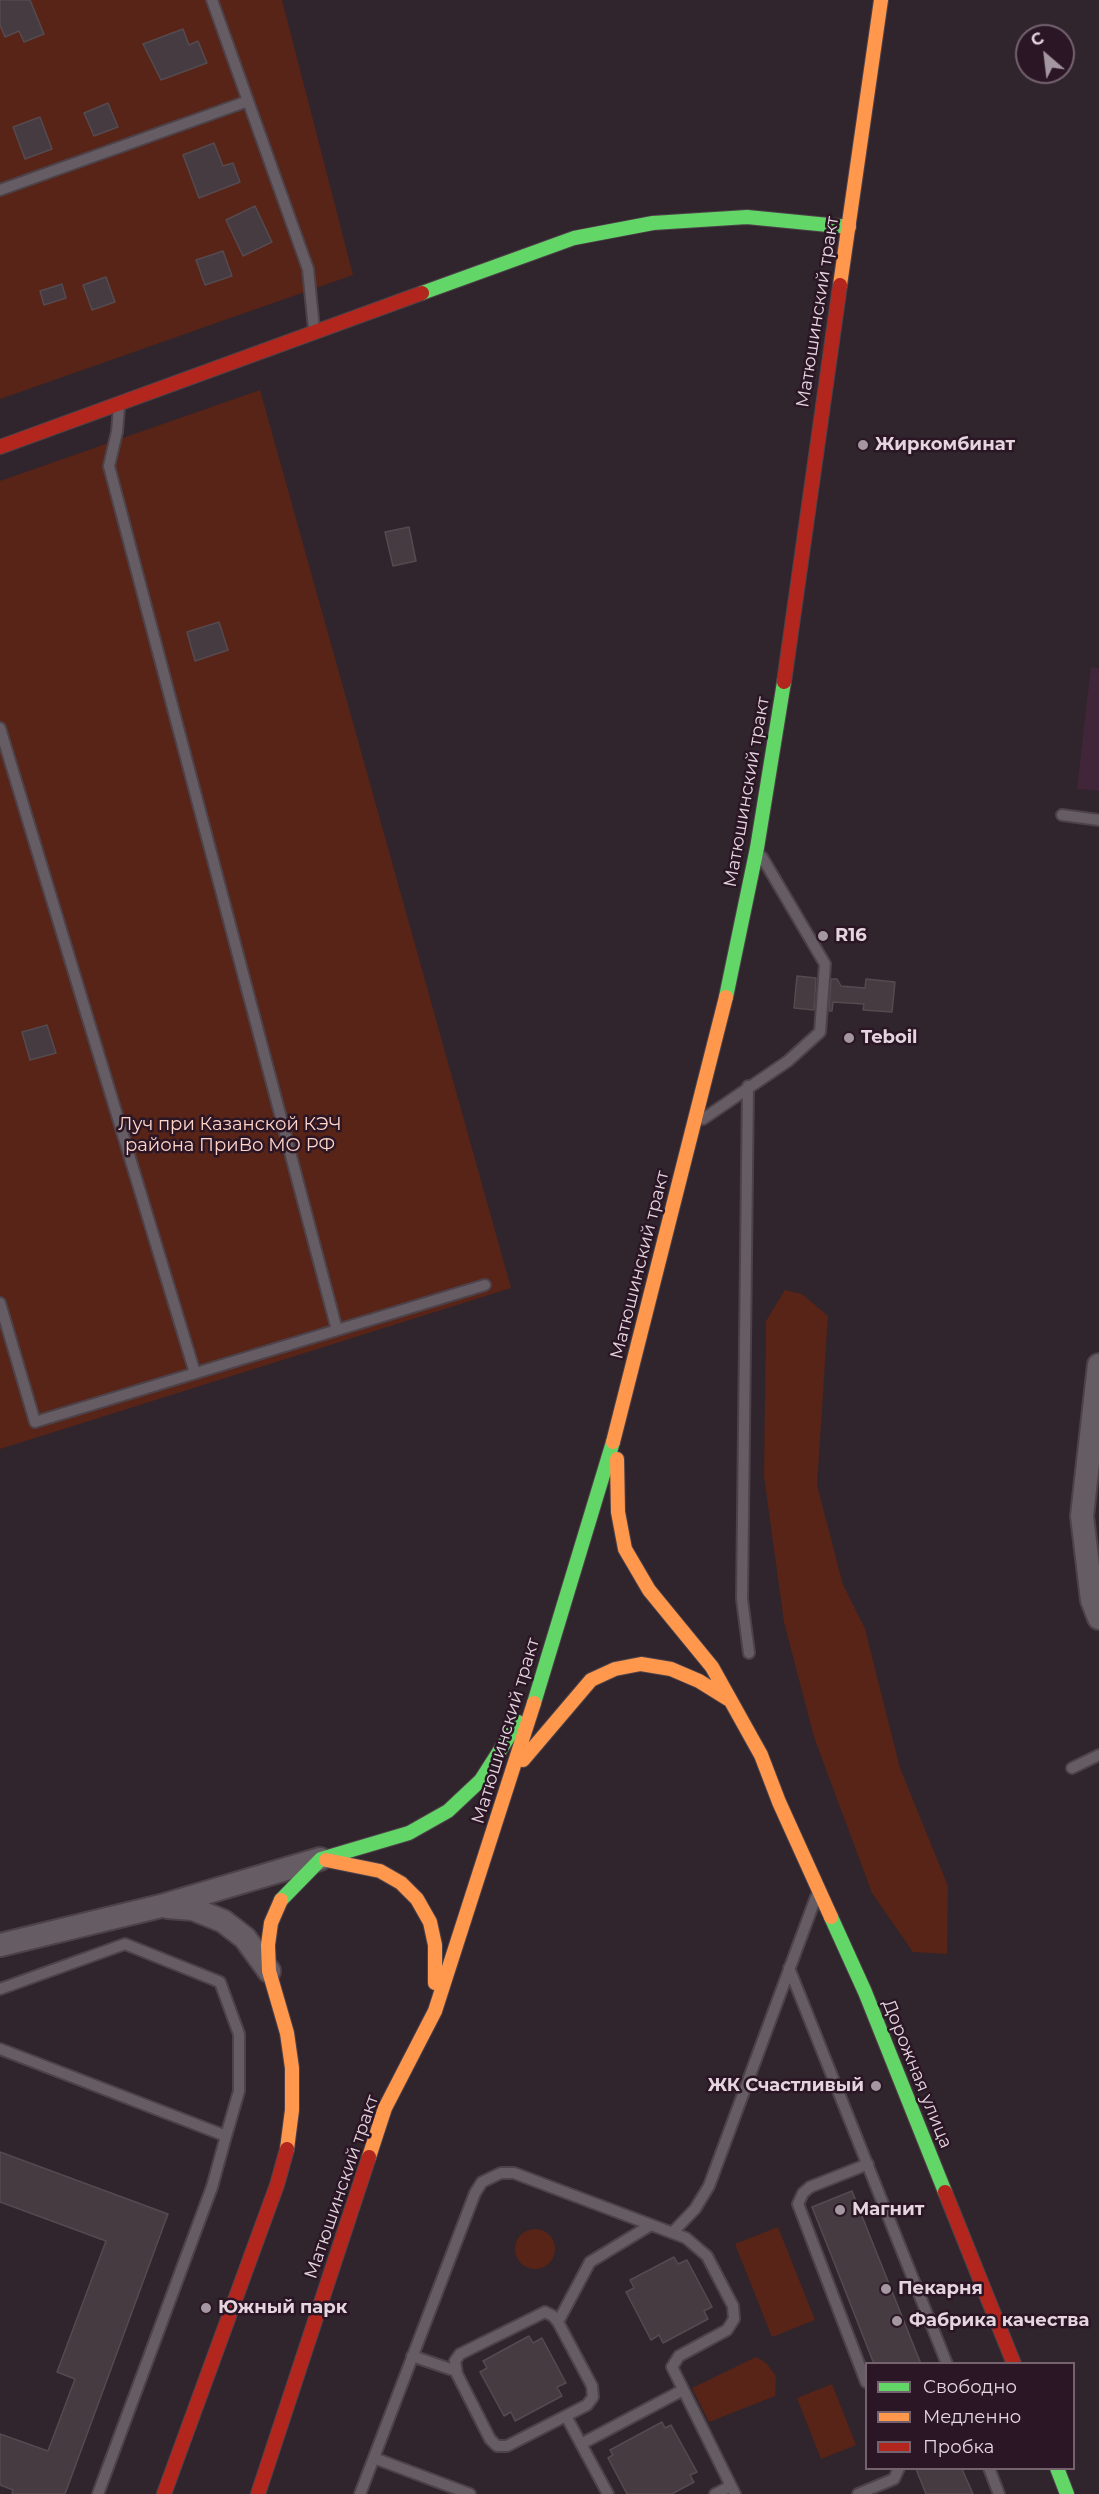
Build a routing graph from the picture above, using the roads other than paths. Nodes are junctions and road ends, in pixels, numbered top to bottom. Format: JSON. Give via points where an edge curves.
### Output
{"nodes":[{"id":1,"x":212,"y":0,"type":"edge"},
{"id":2,"x":881,"y":0,"type":"edge"},
{"id":3,"x":248,"y":101,"type":"junction"},
{"id":4,"x":0,"y":190,"type":"edge"},
{"id":5,"x":849,"y":227,"type":"junction"},
{"id":6,"x":314,"y":335,"type":"junction"},
{"id":7,"x":119,"y":405,"type":"junction"},
{"id":8,"x":0,"y":447,"type":"edge"},
{"id":9,"x":0,"y":728,"type":"edge"},
{"id":10,"x":1062,"y":815,"type":"dead end"},
{"id":11,"x":1099,"y":820,"type":"edge"},
{"id":12,"x":757,"y":848,"type":"junction"},
{"id":13,"x":748,"y":1086,"type":"junction"},
{"id":14,"x":695,"y":1124,"type":"junction"},
{"id":15,"x":484,"y":1285,"type":"dead end"},
{"id":16,"x":0,"y":1303,"type":"edge"},
{"id":17,"x":337,"y":1330,"type":"junction"},
{"id":18,"x":1099,"y":1365,"type":"edge"},
{"id":19,"x":195,"y":1374,"type":"junction"},
{"id":20,"x":617,"y":1428,"type":"junction"},
{"id":21,"x":1099,"y":1618,"type":"edge"},
{"id":22,"x":749,"y":1653,"type":"dead end"},
{"id":23,"x":538,"y":1691,"type":"junction"},
{"id":24,"x":731,"y":1701,"type":"junction"},
{"id":25,"x":1099,"y":1755,"type":"edge"},
{"id":26,"x":1072,"y":1768,"type":"dead end"},
{"id":27,"x":514,"y":1770,"type":"junction"},
{"id":28,"x":321,"y":1859,"type":"junction"},
{"id":29,"x":818,"y":1889,"type":"junction"},
{"id":30,"x":161,"y":1906,"type":"junction"},
{"id":31,"x":0,"y":1945,"type":"edge"},
{"id":32,"x":789,"y":1968,"type":"junction"},
{"id":33,"x":269,"y":1971,"type":"junction"},
{"id":34,"x":0,"y":1989,"type":"edge"},
{"id":35,"x":435,"y":2011,"type":"junction"},
{"id":36,"x":0,"y":2049,"type":"edge"},
{"id":37,"x":226,"y":2136,"type":"junction"},
{"id":38,"x":868,"y":2164,"type":"junction"},
{"id":39,"x":651,"y":2225,"type":"junction"},
{"id":40,"x":672,"y":2233,"type":"junction"},
{"id":41,"x":558,"y":2322,"type":"junction"},
{"id":42,"x":412,"y":2356,"type":"junction"},
{"id":43,"x":946,"y":2362,"type":"edge"},
{"id":44,"x":1013,"y":2362,"type":"edge"},
{"id":45,"x":456,"y":2371,"type":"junction"},
{"id":46,"x":865,"y":2377,"type":"edge"},
{"id":47,"x":683,"y":2390,"type":"junction"},
{"id":48,"x":566,"y":2416,"type":"junction"},
{"id":49,"x":581,"y":2444,"type":"junction"},
{"id":50,"x":374,"y":2458,"type":"junction"},
{"id":51,"x":270,"y":2461,"type":"junction"},
{"id":52,"x":898,"y":2470,"type":"edge"},
{"id":53,"x":989,"y":2470,"type":"edge"},
{"id":54,"x":1057,"y":2470,"type":"edge"},
{"id":55,"x":733,"y":2490,"type":"edge"},
{"id":56,"x":98,"y":2494,"type":"edge"},
{"id":57,"x":164,"y":2494,"type":"edge"},
{"id":58,"x":258,"y":2494,"type":"edge"},
{"id":59,"x":265,"y":2494,"type":"edge"},
{"id":60,"x":360,"y":2494,"type":"edge"},
{"id":61,"x":470,"y":2494,"type":"edge"},
{"id":62,"x":608,"y":2494,"type":"edge"},
{"id":63,"x":715,"y":2494,"type":"edge"},
{"id":64,"x":858,"y":2494,"type":"edge"},
{"id":65,"x":999,"y":2494,"type":"edge"},
{"id":66,"x":1067,"y":2494,"type":"edge"}],
"edges":[{"from":1,"to":3,"type":"lane"},
{"from":2,"to":5,"type":"street","name":"Матюшинский тракт"},
{"from":3,"to":4,"type":"lane"},
{"from":3,"to":6,"type":"lane","via":[[308,269]]},
{"from":5,"to":6,"type":"street","via":[[747,218],[653,223],[574,238]]},
{"from":5,"to":12,"type":"street","name":"Матюшинский тракт"},
{"from":6,"to":7,"type":"street"},
{"from":7,"to":8,"type":"street"},
{"from":7,"to":17,"type":"lane","via":[[109,466]]},
{"from":9,"to":19,"type":"lane"},
{"from":10,"to":11,"type":"lane"},
{"from":12,"to":13,"type":"lane","via":[[825,964],[820,1032],[788,1062]]},
{"from":12,"to":14,"type":"street","name":"Матюшинский тракт"},
{"from":13,"to":14,"type":"lane"},
{"from":13,"to":22,"type":"lane","via":[[742,1599]]},
{"from":14,"to":20,"type":"street","name":"Матюшинский тракт"},
{"from":15,"to":17,"type":"lane"},
{"from":16,"to":19,"type":"lane","via":[[35,1422]]},
{"from":17,"to":19,"type":"lane"},
{"from":18,"to":21,"type":"street","via":[[1082,1516],[1092,1600]]},
{"from":20,"to":23,"type":"street","name":"Матюшинский тракт"},
{"from":20,"to":24,"type":"street","name":"Дорожная улица","via":[[618,1512],[625,1549],[649,1590],[712,1666]]},
{"from":23,"to":27,"type":"street","name":"Матюшинский тракт"},
{"from":23,"to":28,"type":"street","via":[[481,1780],[448,1811],[409,1833]]},
{"from":24,"to":27,"type":"street","via":[[670,1669],[641,1664],[615,1669],[591,1680],[574,1697]]},
{"from":24,"to":29,"type":"street","name":"Дорожная улица","via":[[761,1755]]},
{"from":25,"to":26,"type":"lane"},
{"from":27,"to":35,"type":"street","name":"Матюшинский тракт"},
{"from":28,"to":30,"type":"street"},
{"from":28,"to":33,"type":"street","via":[[281,1900],[271,1923]]},
{"from":28,"to":35,"type":"street","via":[[380,1871],[401,1883],[417,1899],[430,1922],[435,1945]]},
{"from":29,"to":32,"type":"lane"},
{"from":29,"to":44,"type":"street","name":"Дорожная улица","via":[[865,1992]]},
{"from":30,"to":31,"type":"street"},
{"from":30,"to":33,"type":"street","via":[[193,1909],[223,1921],[245,1938]]},
{"from":32,"to":38,"type":"lane"},
{"from":32,"to":40,"type":"lane","via":[[709,2186],[695,2209]]},
{"from":33,"to":57,"type":"street","via":[[287,2033],[292,2068],[287,2147],[242,2284]]},
{"from":34,"to":37,"type":"lane","via":[[125,1944],[220,1982],[239,2034],[239,2091]]},
{"from":35,"to":51,"type":"street","name":"Матюшинский тракт","via":[[385,2108]]},
{"from":36,"to":37,"type":"lane"},
{"from":37,"to":56,"type":"lane","via":[[212,2187]]},
{"from":38,"to":43,"type":"lane"},
{"from":38,"to":46,"type":"lane","via":[[810,2187],[798,2204]]},
{"from":39,"to":40,"type":"lane"},
{"from":39,"to":41,"type":"lane","via":[[590,2262]]},
{"from":39,"to":42,"type":"lane","via":[[514,2173],[491,2176],[475,2193]]},
{"from":40,"to":47,"type":"lane","via":[[686,2238],[704,2253],[735,2312],[728,2330],[675,2359],[673,2371]]},
{"from":41,"to":45,"type":"lane","via":[[554,2316],[540,2313],[460,2354]]},
{"from":41,"to":48,"type":"lane","via":[[593,2393],[587,2405]]},
{"from":42,"to":45,"type":"lane"},
{"from":42,"to":50,"type":"lane"},
{"from":45,"to":48,"type":"lane","via":[[497,2446],[507,2446]]},
{"from":47,"to":49,"type":"lane"},
{"from":47,"to":55,"type":"lane"},
{"from":48,"to":49,"type":"lane"},
{"from":49,"to":62,"type":"lane"},
{"from":50,"to":60,"type":"lane"},
{"from":50,"to":61,"type":"lane"},
{"from":51,"to":58,"type":"street","name":"Матюшинский тракт"},
{"from":51,"to":59,"type":"street"},
{"from":52,"to":64,"type":"lane","via":[[894,2479]]},
{"from":53,"to":65,"type":"lane"},
{"from":54,"to":66,"type":"street"},
{"from":55,"to":63,"type":"lane"}]}
